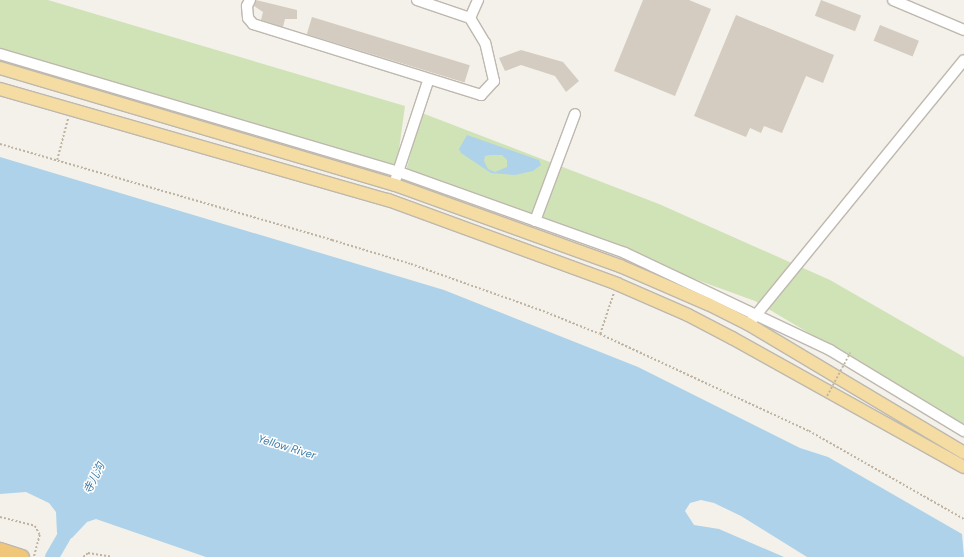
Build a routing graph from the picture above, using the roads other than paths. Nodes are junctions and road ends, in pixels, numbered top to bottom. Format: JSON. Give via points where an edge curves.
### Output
{"nodes":[{"id":1,"x":250,"y":0,"type":"edge"},
{"id":2,"x":417,"y":0,"type":"edge"},
{"id":3,"x":478,"y":0,"type":"edge"},
{"id":4,"x":893,"y":0,"type":"edge"},
{"id":5,"x":470,"y":18,"type":"junction"},
{"id":6,"x":964,"y":30,"type":"edge"},
{"id":7,"x":0,"y":54,"type":"edge"},
{"id":8,"x":964,"y":60,"type":"edge"},
{"id":9,"x":0,"y":68,"type":"edge"},
{"id":10,"x":428,"y":81,"type":"junction"},
{"id":11,"x":0,"y":89,"type":"edge"},
{"id":12,"x":575,"y":114,"type":"dead end"},
{"id":13,"x":398,"y":172,"type":"junction"},
{"id":14,"x":395,"y":185,"type":"junction"},
{"id":15,"x":535,"y":221,"type":"junction"},
{"id":16,"x":756,"y":315,"type":"junction"},
{"id":17,"x":748,"y":324,"type":"junction"},
{"id":18,"x":964,"y":431,"type":"edge"},
{"id":19,"x":964,"y":453,"type":"edge"},
{"id":20,"x":964,"y":467,"type":"edge"},
{"id":21,"x":0,"y":550,"type":"edge"},
{"id":22,"x":22,"y":557,"type":"edge"}],
"edges":[{"from":1,"to":10,"type":"street","via":[[247,6],[248,18],[253,24]]},
{"from":2,"to":5,"type":"street"},
{"from":3,"to":5,"type":"street"},
{"from":4,"to":6,"type":"street"},
{"from":5,"to":10,"type":"street","via":[[485,43],[494,81],[481,95]]},
{"from":7,"to":13,"type":"street"},
{"from":8,"to":16,"type":"street"},
{"from":9,"to":14,"type":"main road"},
{"from":10,"to":13,"type":"street"},
{"from":11,"to":20,"type":"main road","via":[[388,200],[617,284],[688,314]]},
{"from":12,"to":15,"type":"street"},
{"from":13,"to":14,"type":"street"},
{"from":13,"to":15,"type":"street"},
{"from":14,"to":17,"type":"main road","via":[[620,266]]},
{"from":15,"to":16,"type":"street","via":[[625,253]]},
{"from":16,"to":17,"type":"street"},
{"from":16,"to":18,"type":"street","via":[[830,350]]},
{"from":17,"to":19,"type":"main road"},
{"from":21,"to":22,"type":"highway"}]}
